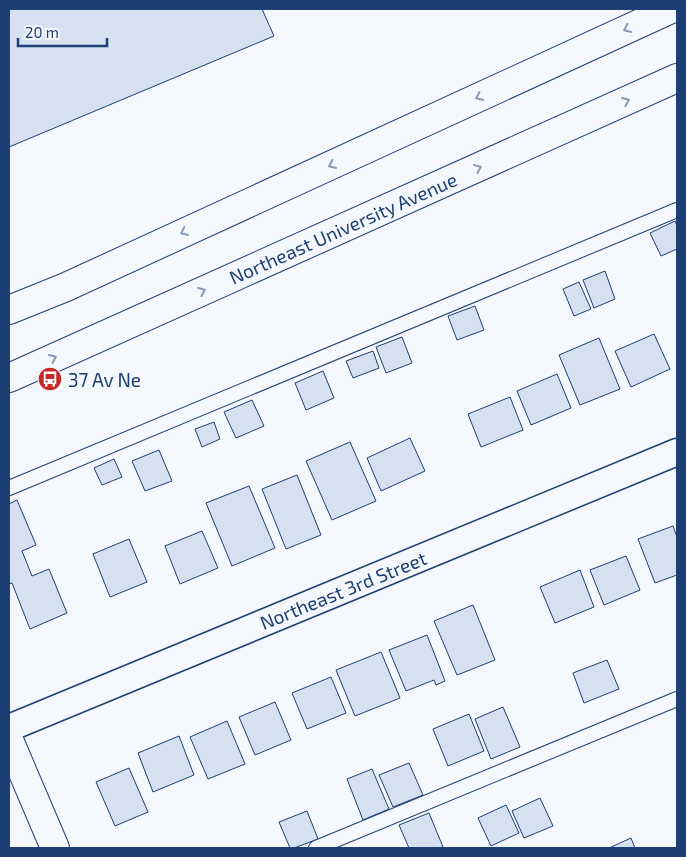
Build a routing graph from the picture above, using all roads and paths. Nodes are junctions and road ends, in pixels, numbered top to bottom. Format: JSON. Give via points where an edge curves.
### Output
{"nodes":[{"id":1,"x":671,"y":9,"type":"edge"},
{"id":2,"x":677,"y":78,"type":"edge"},
{"id":3,"x":677,"y":210,"type":"edge"},
{"id":4,"x":9,"y":310,"type":"edge"},
{"id":5,"x":9,"y":378,"type":"edge"},
{"id":6,"x":677,"y":452,"type":"edge"},
{"id":7,"x":9,"y":488,"type":"edge"},
{"id":8,"x":677,"y":699,"type":"edge"},
{"id":9,"x":9,"y":728,"type":"edge"},
{"id":10,"x":9,"y":740,"type":"edge"},
{"id":11,"x":55,"y":848,"type":"edge"},
{"id":12,"x":316,"y":848,"type":"edge"}],
"edges":[{"from":1,"to":4,"type":"main road","one_way":true},
{"from":5,"to":2,"type":"main road","name":"Northeast University Avenue","one_way":true},
{"from":3,"to":7,"type":"lane"},
{"from":6,"to":9,"type":"street","name":"Northeast 3rd Street"},
{"from":8,"to":12,"type":"lane"},
{"from":10,"to":11,"type":"main road"}]}
